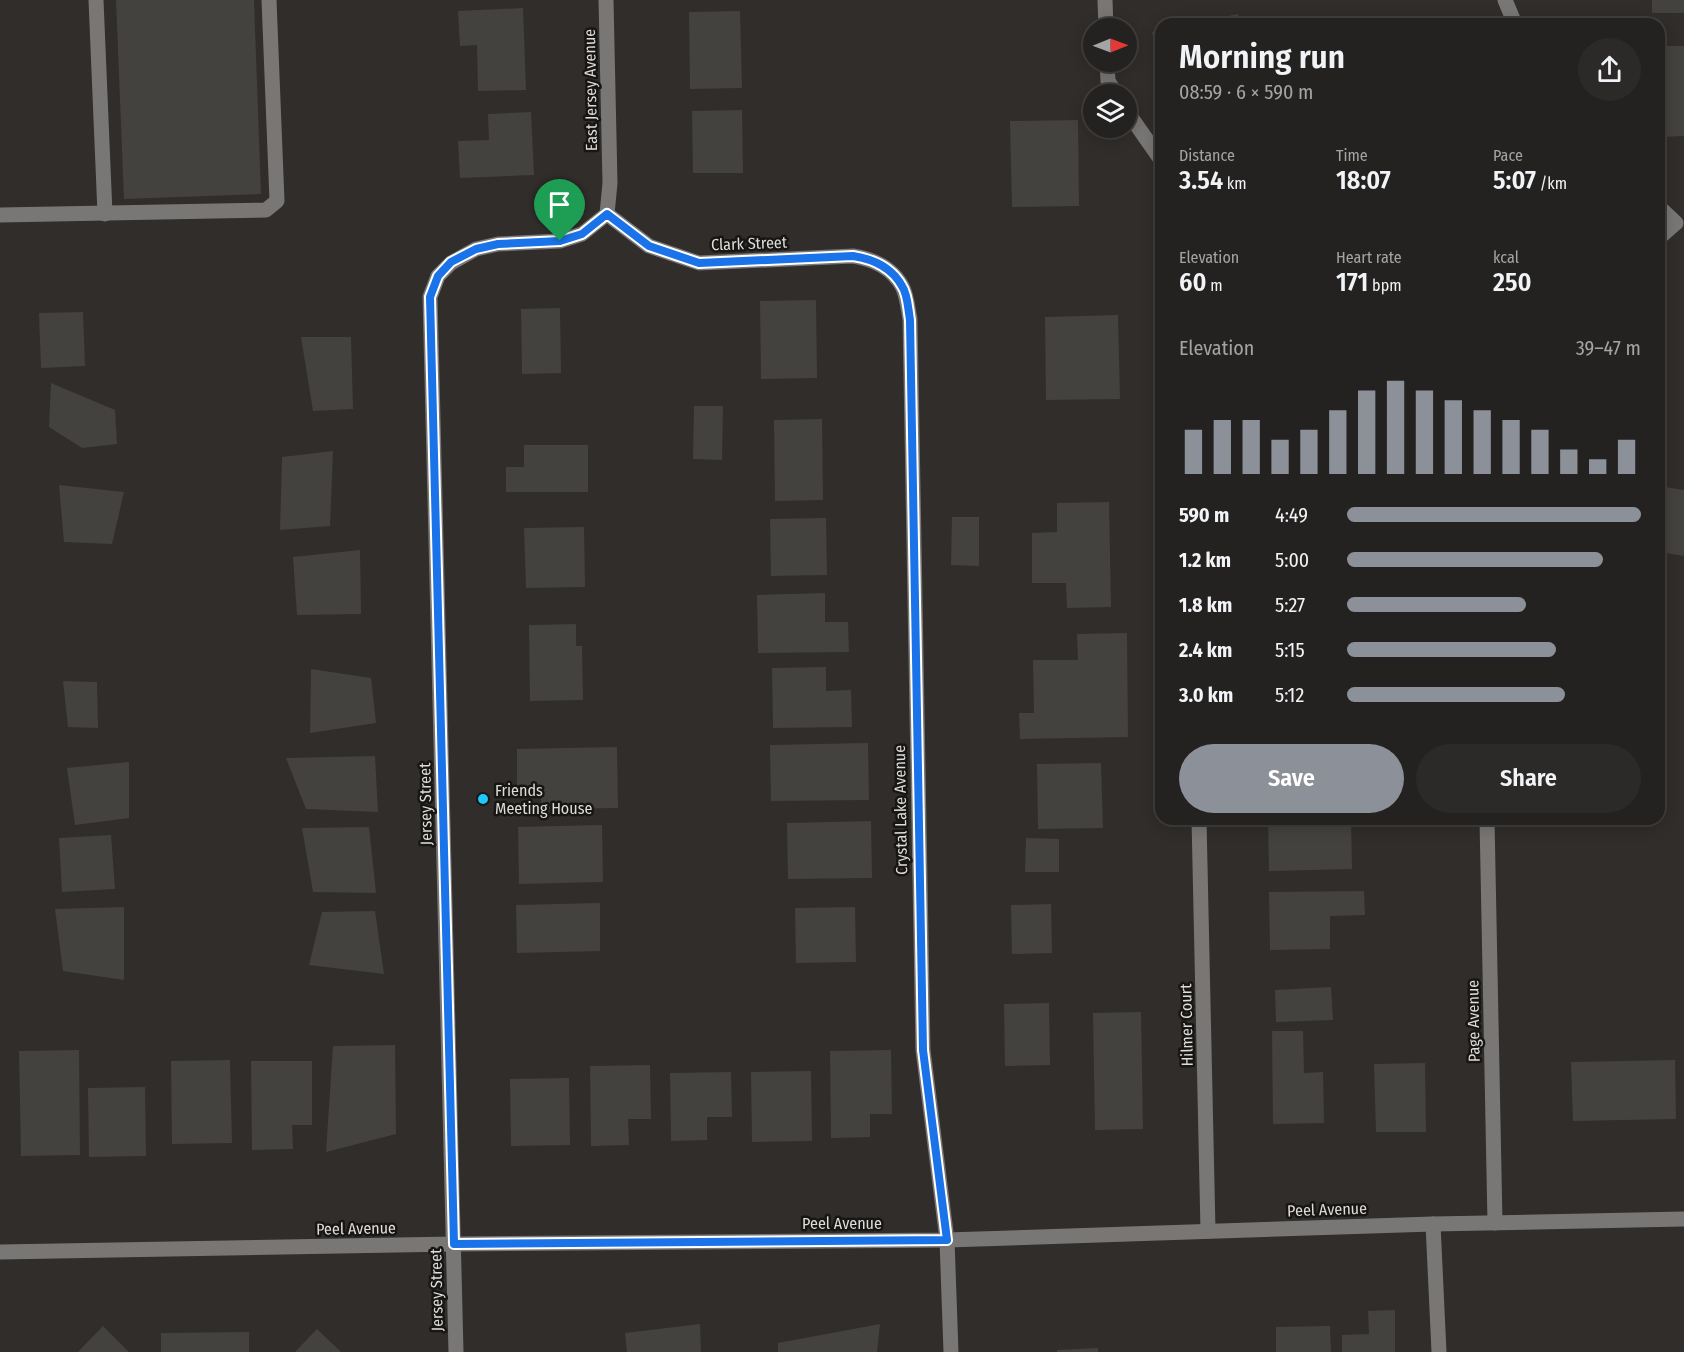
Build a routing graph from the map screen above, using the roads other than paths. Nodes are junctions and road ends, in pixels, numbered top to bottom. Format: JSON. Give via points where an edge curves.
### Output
{"nodes":[{"id":1,"x":96,"y":0,"type":"edge"},
{"id":2,"x":269,"y":0,"type":"edge"},
{"id":3,"x":606,"y":0,"type":"edge"},
{"id":4,"x":1105,"y":0,"type":"edge"},
{"id":5,"x":1504,"y":0,"type":"edge"},
{"id":6,"x":1106,"y":18,"type":"edge"},
{"id":7,"x":1512,"y":18,"type":"edge"},
{"id":8,"x":1137,"y":126,"type":"edge"},
{"id":9,"x":1155,"y":151,"type":"edge"},
{"id":10,"x":1665,"y":211,"type":"edge"},
{"id":11,"x":105,"y":214,"type":"junction"},
{"id":12,"x":607,"y":214,"type":"junction"},
{"id":13,"x":0,"y":215,"type":"edge"},
{"id":14,"x":1680,"y":221,"type":"edge"},
{"id":15,"x":1665,"y":233,"type":"edge"},
{"id":16,"x":890,"y":271,"type":"joint"},
{"id":17,"x":1199,"y":825,"type":"edge"},
{"id":18,"x":1487,"y":825,"type":"edge"},
{"id":19,"x":1684,"y":1219,"type":"edge"},
{"id":20,"x":1495,"y":1223,"type":"junction"},
{"id":21,"x":1433,"y":1224,"type":"junction"},
{"id":22,"x":1208,"y":1231,"type":"junction"},
{"id":23,"x":947,"y":1240,"type":"junction"},
{"id":24,"x":454,"y":1244,"type":"junction"},
{"id":25,"x":0,"y":1252,"type":"edge"},
{"id":26,"x":456,"y":1352,"type":"edge"},
{"id":27,"x":951,"y":1352,"type":"edge"},
{"id":28,"x":1439,"y":1352,"type":"edge"}],
"edges":[{"from":1,"to":11,"type":"street"},
{"from":2,"to":11,"type":"street","via":[[277,201],[267,210]]},
{"from":3,"to":12,"type":"street","name":"East Jersey Avenue","via":[[610,183]]},
{"from":4,"to":6,"type":"street"},
{"from":5,"to":7,"type":"street"},
{"from":8,"to":9,"type":"street"},
{"from":10,"to":14,"type":"street"},
{"from":11,"to":13,"type":"street"},
{"from":12,"to":16,"type":"street","name":"Clark Street","via":[[649,246],[699,263],[853,256],[870,259]]},
{"from":12,"to":24,"type":"street","name":"Jersey Street","via":[[582,234],[560,241],[476,249],[451,262],[438,276],[430,297]]},
{"from":14,"to":15,"type":"street"},
{"from":16,"to":23,"type":"street","name":"Crystal Lake Avenue","via":[[903,287],[910,320],[923,1050]]},
{"from":17,"to":22,"type":"street","name":"Hilmer Court"},
{"from":18,"to":20,"type":"street","name":"Page Avenue"},
{"from":19,"to":20,"type":"street","name":"Peel Avenue"},
{"from":20,"to":21,"type":"street","name":"Peel Avenue"},
{"from":21,"to":22,"type":"street","name":"Peel Avenue"},
{"from":21,"to":28,"type":"street"},
{"from":22,"to":23,"type":"street","name":"Peel Avenue"},
{"from":23,"to":24,"type":"street","name":"Peel Avenue"},
{"from":23,"to":27,"type":"street","name":"Crystal Lake Avenue"},
{"from":24,"to":25,"type":"street","name":"Peel Avenue"},
{"from":24,"to":26,"type":"street","name":"Jersey Street"}]}
